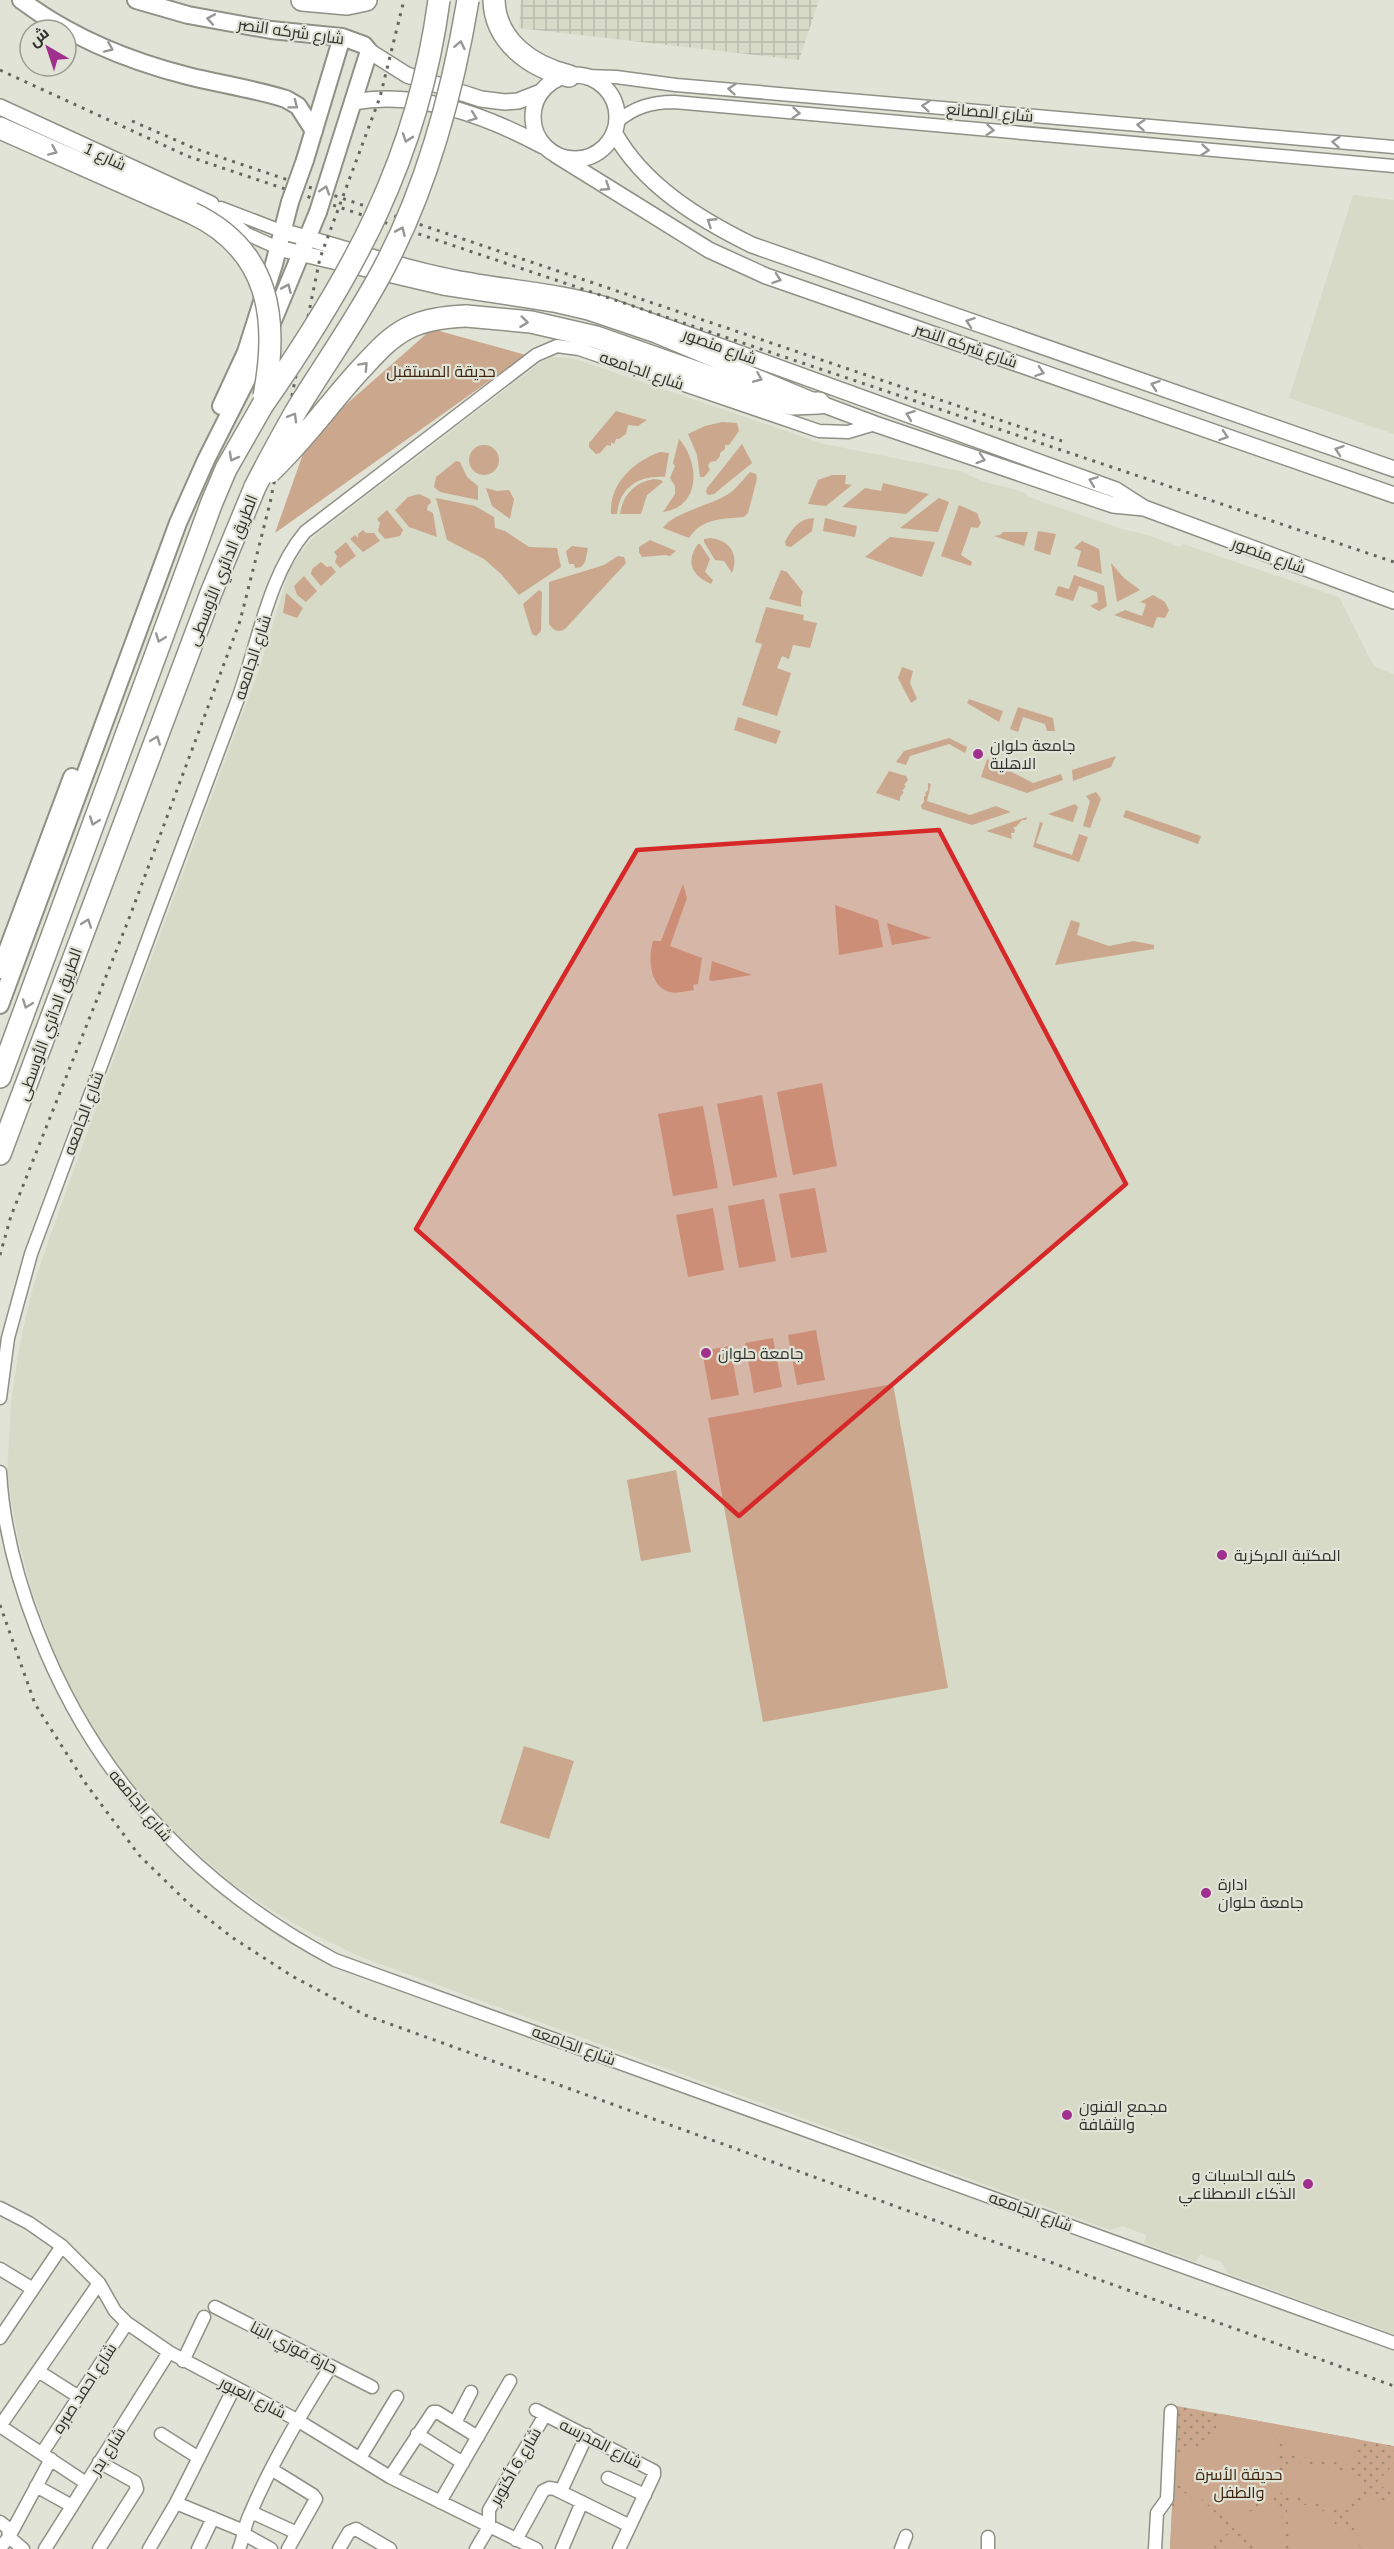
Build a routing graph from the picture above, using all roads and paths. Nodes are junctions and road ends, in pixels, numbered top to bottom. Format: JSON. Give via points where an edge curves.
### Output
{"nodes":[{"id":1,"x":21,"y":0,"type":"edge"},
{"id":2,"x":136,"y":0,"type":"edge"},
{"id":3,"x":302,"y":0,"type":"edge"},
{"id":4,"x":366,"y":0,"type":"edge"},
{"id":5,"x":439,"y":0,"type":"edge"},
{"id":6,"x":468,"y":0,"type":"edge"},
{"id":7,"x":494,"y":0,"type":"edge"},
{"id":8,"x":342,"y":37,"type":"junction"},
{"id":9,"x":369,"y":51,"type":"junction"},
{"id":10,"x":577,"y":76,"type":"junction"},
{"id":11,"x":541,"y":92,"type":"junction"},
{"id":12,"x":354,"y":102,"type":"junction"},
{"id":13,"x":0,"y":107,"type":"edge"},
{"id":14,"x":952,"y":109,"type":"junction"},
{"id":15,"x":950,"y":126,"type":"junction"},
{"id":16,"x":616,"y":127,"type":"junction"},
{"id":17,"x":0,"y":128,"type":"edge"},
{"id":18,"x":314,"y":131,"type":"junction"},
{"id":19,"x":543,"y":146,"type":"junction"},
{"id":20,"x":1394,"y":147,"type":"edge"},
{"id":21,"x":556,"y":155,"type":"junction"},
{"id":22,"x":1394,"y":166,"type":"edge"},
{"id":23,"x":201,"y":208,"type":"junction"},
{"id":24,"x":281,"y":231,"type":"junction"},
{"id":25,"x":304,"y":245,"type":"junction"},
{"id":26,"x":278,"y":248,"type":"junction"},
{"id":27,"x":819,"y":403,"type":"junction"},
{"id":28,"x":262,"y":406,"type":"junction"},
{"id":29,"x":875,"y":424,"type":"junction"},
{"id":30,"x":1394,"y":469,"type":"edge"},
{"id":31,"x":255,"y":487,"type":"junction"},
{"id":32,"x":1394,"y":495,"type":"edge"},
{"id":33,"x":1144,"y":508,"type":"junction"},
{"id":34,"x":1394,"y":601,"type":"edge"},
{"id":35,"x":0,"y":970,"type":"edge"},
{"id":36,"x":0,"y":1005,"type":"edge"},
{"id":37,"x":0,"y":1077,"type":"edge"},
{"id":38,"x":0,"y":1154,"type":"edge"},
{"id":39,"x":0,"y":1398,"type":"edge"},
{"id":40,"x":0,"y":1472,"type":"edge"},
{"id":41,"x":0,"y":2208,"type":"edge"},
{"id":42,"x":62,"y":2246,"type":"junction"},
{"id":43,"x":0,"y":2269,"type":"edge"},
{"id":44,"x":99,"y":2283,"type":"junction"},
{"id":45,"x":33,"y":2289,"type":"junction"},
{"id":46,"x":215,"y":2307,"type":"dead end"},
{"id":47,"x":204,"y":2318,"type":"dead end"},
{"id":48,"x":127,"y":2323,"type":"junction"},
{"id":49,"x":0,"y":2338,"type":"edge"},
{"id":50,"x":1394,"y":2343,"type":"edge"},
{"id":51,"x":169,"y":2352,"type":"junction"},
{"id":52,"x":183,"y":2361,"type":"junction"},
{"id":53,"x":332,"y":2366,"type":"junction"},
{"id":54,"x":38,"y":2371,"type":"junction"},
{"id":55,"x":510,"y":2381,"type":"dead end"},
{"id":56,"x":372,"y":2387,"type":"dead end"},
{"id":57,"x":234,"y":2388,"type":"junction"},
{"id":58,"x":471,"y":2392,"type":"dead end"},
{"id":59,"x":79,"y":2397,"type":"junction"},
{"id":60,"x":397,"y":2397,"type":"dead end"},
{"id":61,"x":1171,"y":2411,"type":"dead end"},
{"id":62,"x":540,"y":2413,"type":"joint"},
{"id":63,"x":297,"y":2420,"type":"junction"},
{"id":64,"x":1,"y":2422,"type":"edge"},
{"id":65,"x":455,"y":2423,"type":"junction"},
{"id":66,"x":161,"y":2434,"type":"dead end"},
{"id":67,"x":417,"y":2434,"type":"junction"},
{"id":68,"x":587,"y":2435,"type":"junction"},
{"id":69,"x":478,"y":2437,"type":"junction"},
{"id":70,"x":46,"y":2456,"type":"junction"},
{"id":71,"x":199,"y":2458,"type":"junction"},
{"id":72,"x":360,"y":2458,"type":"junction"},
{"id":73,"x":99,"y":2462,"type":"junction"},
{"id":74,"x":463,"y":2463,"type":"junction"},
{"id":75,"x":271,"y":2469,"type":"junction"},
{"id":76,"x":390,"y":2476,"type":"junction"},
{"id":77,"x":608,"y":2478,"type":"dead end"},
{"id":78,"x":86,"y":2483,"type":"junction"},
{"id":79,"x":36,"y":2486,"type":"junction"},
{"id":80,"x":561,"y":2491,"type":"junction"},
{"id":81,"x":645,"y":2495,"type":"junction"},
{"id":82,"x":440,"y":2502,"type":"junction"},
{"id":83,"x":582,"y":2502,"type":"junction"},
{"id":84,"x":176,"y":2503,"type":"junction"},
{"id":85,"x":72,"y":2506,"type":"junction"},
{"id":86,"x":250,"y":2512,"type":"junction"},
{"id":87,"x":213,"y":2518,"type":"junction"},
{"id":88,"x":0,"y":2522,"type":"edge"},
{"id":89,"x":630,"y":2526,"type":"junction"},
{"id":90,"x":489,"y":2527,"type":"junction"},
{"id":91,"x":244,"y":2533,"type":"junction"},
{"id":92,"x":297,"y":2533,"type":"junction"},
{"id":93,"x":906,"y":2536,"type":"dead end"},
{"id":94,"x":9,"y":2537,"type":"junction"},
{"id":95,"x":516,"y":2540,"type":"junction"},
{"id":96,"x":0,"y":2548,"type":"edge"},
{"id":97,"x":23,"y":2549,"type":"edge"},
{"id":98,"x":45,"y":2549,"type":"edge"},
{"id":99,"x":99,"y":2549,"type":"edge"},
{"id":100,"x":149,"y":2549,"type":"edge"},
{"id":101,"x":198,"y":2549,"type":"edge"},
{"id":102,"x":239,"y":2549,"type":"edge"},
{"id":103,"x":271,"y":2549,"type":"edge"},
{"id":104,"x":288,"y":2549,"type":"edge"},
{"id":105,"x":339,"y":2549,"type":"edge"},
{"id":106,"x":390,"y":2549,"type":"edge"},
{"id":107,"x":476,"y":2549,"type":"edge"},
{"id":108,"x":536,"y":2549,"type":"edge"},
{"id":109,"x":562,"y":2549,"type":"edge"},
{"id":110,"x":620,"y":2549,"type":"edge"},
{"id":111,"x":901,"y":2549,"type":"edge"},
{"id":112,"x":1155,"y":2549,"type":"edge"}],
"edges":[{"from":1,"to":18,"type":"main road","one_way":true,"via":[[76,33],[139,60],[286,99],[298,106]]},
{"from":8,"to":2,"type":"main road","name":"شارع شركه النصر","one_way":true,"via":[[271,30],[188,15]]},
{"from":3,"to":4,"type":"highway","via":[[347,4]]},
{"from":5,"to":28,"type":"highway","name":"الطريق الدائري الأوسطى","one_way":true,"bridge":true,"via":[[412,121],[378,212],[331,302]]},
{"from":31,"to":6,"type":"highway","name":"الطريق الدائري الأوسطى","one_way":true,"bridge":true,"via":[[296,411],[366,300],[405,223],[438,130]]},
{"from":7,"to":10,"type":"highway","via":[[498,21],[514,48],[539,66]]},
{"from":8,"to":9,"type":"main road","name":"شارع شركه النصر"},
{"from":8,"to":18,"type":"main road"},
{"from":9,"to":11,"type":"street","name":"شارع شركه النصر","via":[[407,75],[481,99],[505,102]]},
{"from":9,"to":12,"type":"main road"},
{"from":10,"to":11,"type":"street","via":[[553,81]]},
{"from":14,"to":10,"type":"street","name":"شارع المصانع","one_way":true},
{"from":10,"to":16,"type":"street","via":[[599,83],[610,93],[616,107]]},
{"from":11,"to":19,"type":"street","via":[[533,115],[535,131]]},
{"from":12,"to":19,"type":"street","one_way":true,"via":[[390,97],[431,104]]},
{"from":25,"to":12,"type":"main road","one_way":true,"bridge":true},
{"from":13,"to":23,"type":"street","name":"شارع 1"},
{"from":14,"to":15,"type":"street"},
{"from":20,"to":14,"type":"street","name":"شارع المصانع","one_way":true},
{"from":16,"to":15,"type":"street","name":"شارع المصانع","one_way":true,"via":[[636,108],[662,102]]},
{"from":15,"to":22,"type":"street","name":"شارع المصانع","one_way":true},
{"from":16,"to":21,"type":"street","via":[[601,151],[587,158]]},
{"from":30,"to":16,"type":"street","name":"شارع شركه النصر","one_way":true,"via":[[768,252],[722,229],[652,181],[630,158]]},
{"from":17,"to":23,"type":"highway","one_way":true},
{"from":18,"to":24,"type":"main road","bridge":true},
{"from":19,"to":21,"type":"street"},
{"from":21,"to":32,"type":"street","name":"شارع شركه النصر","one_way":true,"via":[[709,250],[766,276]]},
{"from":23,"to":24,"type":"street","name":"شارع 1"},
{"from":23,"to":26,"type":"street","name":"شارع 1"},
{"from":23,"to":28,"type":"highway","bridge":true,"via":[[246,258],[262,286],[270,311],[270,367]]},
{"from":24,"to":25,"type":"street","name":"شارع منصور"},
{"from":24,"to":26,"type":"main road"},
{"from":25,"to":26,"type":"street","name":"شارع منصور"},
{"from":25,"to":27,"type":"street","name":"شارع منصور","one_way":true,"via":[[443,287],[588,312],[657,335]]},
{"from":33,"to":25,"type":"street","name":"شارع منصور","one_way":true,"via":[[1116,490],[609,306]]},
{"from":36,"to":25,"type":"main road","one_way":true,"via":[[178,523],[258,357]]},
{"from":26,"to":35,"type":"main road","via":[[246,352],[174,508]]},
{"from":27,"to":29,"type":"street","name":"شارع منصور"},
{"from":31,"to":27,"type":"highway","one_way":true,"bridge":true,"via":[[391,338],[427,321],[466,316],[531,322],[574,331],[779,401]]},
{"from":28,"to":37,"type":"highway","name":"الطريق الدائري الأوسطى","one_way":true,"via":[[212,502]]},
{"from":29,"to":33,"type":"street","name":"شارع منصور","one_way":true,"via":[[1113,505]]},
{"from":29,"to":39,"type":"street","name":"شارع الجامعه","via":[[848,432],[819,431],[579,349],[557,346],[536,355],[305,532],[288,554],[277,578],[240,696],[31,1254],[8,1338]]},
{"from":38,"to":31,"type":"highway","name":"الطريق الدائري الأوسطى","one_way":true},
{"from":33,"to":34,"type":"street","name":"شارع منصور"},
{"from":40,"to":50,"type":"street","name":"شارع الجامعه","via":[[9,1538],[23,1593],[57,1678],[86,1732],[121,1784],[161,1831],[206,1874],[281,1929],[335,1959]]},
{"from":41,"to":42,"type":"street","name":"شارع العبور"},
{"from":42,"to":44,"type":"street","name":"شارع العبور"},
{"from":42,"to":45,"type":"street"},
{"from":43,"to":45,"type":"street"},
{"from":44,"to":48,"type":"street","name":"شارع العبور"},
{"from":44,"to":54,"type":"street"},
{"from":45,"to":49,"type":"street"},
{"from":46,"to":53,"type":"street","name":"حارة فوزي البنا"},
{"from":47,"to":52,"type":"street"},
{"from":48,"to":51,"type":"street","name":"شارع العبور"},
{"from":48,"to":59,"type":"street","name":"شارع احمد صبره"},
{"from":51,"to":52,"type":"street","name":"شارع العبور"},
{"from":51,"to":73,"type":"street","name":"شارع بدر"},
{"from":52,"to":57,"type":"street","name":"شارع العبور"},
{"from":53,"to":56,"type":"street","name":"حارة فوزي البنا"},
{"from":53,"to":63,"type":"street"},
{"from":54,"to":59,"type":"street"},
{"from":54,"to":64,"type":"street"},
{"from":55,"to":69,"type":"street"},
{"from":57,"to":63,"type":"street","name":"شارع العبور"},
{"from":57,"to":71,"type":"street"},
{"from":58,"to":65,"type":"street"},
{"from":59,"to":70,"type":"street","name":"شارع احمد صبره"},
{"from":60,"to":72,"type":"street"},
{"from":61,"to":112,"type":"street","via":[[1167,2499],[1157,2513]]},
{"from":62,"to":68,"type":"street","name":"شارع المدرسه"},
{"from":62,"to":90,"type":"street","name":"شارع 6 أكتوبر","via":[[489,2510]]},
{"from":63,"to":72,"type":"street","name":"شارع العبور"},
{"from":63,"to":75,"type":"street"},
{"from":64,"to":70,"type":"street"},
{"from":65,"to":67,"type":"street","via":[[433,2412]]},
{"from":65,"to":69,"type":"street"},
{"from":66,"to":71,"type":"street"},
{"from":67,"to":74,"type":"street"},
{"from":67,"to":76,"type":"street"},
{"from":68,"to":80,"type":"street"},
{"from":68,"to":81,"type":"street","name":"شارع المدرسه","via":[[651,2468],[654,2475]]},
{"from":69,"to":74,"type":"street"},
{"from":70,"to":78,"type":"street"},
{"from":70,"to":79,"type":"street","name":"شارع احمد صبره"},
{"from":71,"to":84,"type":"street"},
{"from":72,"to":76,"type":"street","name":"شارع العبور"},
{"from":73,"to":78,"type":"street","name":"شارع بدر"},
{"from":73,"to":99,"type":"street","via":[[135,2482],[137,2488]]},
{"from":74,"to":82,"type":"street"},
{"from":75,"to":86,"type":"street"},
{"from":75,"to":92,"type":"street","via":[[315,2497]]},
{"from":76,"to":82,"type":"street","name":"شارع العبور"},
{"from":77,"to":81,"type":"street"},
{"from":78,"to":85,"type":"street","name":"شارع بدر"},
{"from":79,"to":85,"type":"street"},
{"from":79,"to":94,"type":"street","name":"شارع احمد صبره"},
{"from":80,"to":83,"type":"street"},
{"from":80,"to":95,"type":"street","via":[[543,2491]]},
{"from":81,"to":89,"type":"street","name":"شارع المدرسه"},
{"from":82,"to":90,"type":"street","name":"شارع العبور"},
{"from":83,"to":89,"type":"street"},
{"from":83,"to":109,"type":"street"},
{"from":84,"to":87,"type":"street"},
{"from":84,"to":100,"type":"street"},
{"from":85,"to":98,"type":"street","name":"شارع بدر"},
{"from":86,"to":91,"type":"street"},
{"from":86,"to":92,"type":"street"},
{"from":87,"to":91,"type":"street"},
{"from":87,"to":101,"type":"street"},
{"from":88,"to":94,"type":"street","via":[[8,2528]]},
{"from":89,"to":110,"type":"street","name":"شارع المدرسه"},
{"from":90,"to":95,"type":"street","name":"شارع العبور"},
{"from":90,"to":107,"type":"street","name":"شارع 6 أكتوبر"},
{"from":91,"to":102,"type":"street"},
{"from":91,"to":103,"type":"street"},
{"from":92,"to":104,"type":"street"},
{"from":93,"to":111,"type":"street"},
{"from":94,"to":96,"type":"street","name":"شارع احمد صبره"},
{"from":94,"to":97,"type":"street"},
{"from":95,"to":108,"type":"street","name":"شارع العبور"},
{"from":105,"to":106,"type":"street","via":[[349,2532],[356,2529]]}]}
